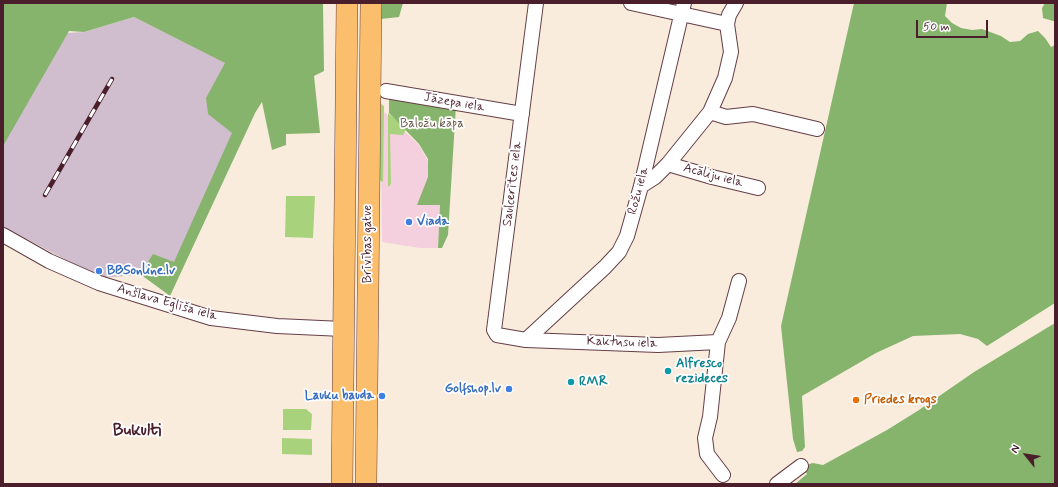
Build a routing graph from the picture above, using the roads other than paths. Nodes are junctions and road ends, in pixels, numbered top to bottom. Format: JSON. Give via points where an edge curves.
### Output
{"nodes":[{"id":1,"x":347,"y":3,"type":"edge"},
{"id":2,"x":370,"y":3,"type":"edge"},
{"id":3,"x":536,"y":3,"type":"edge"},
{"id":4,"x":631,"y":3,"type":"edge"},
{"id":5,"x":736,"y":3,"type":"edge"},
{"id":6,"x":683,"y":8,"type":"edge"},
{"id":7,"x":727,"y":24,"type":"junction"},
{"id":8,"x":386,"y":91,"type":"dead end"},
{"id":9,"x":710,"y":112,"type":"junction"},
{"id":10,"x":522,"y":114,"type":"junction"},
{"id":11,"x":817,"y":129,"type":"dead end"},
{"id":12,"x":668,"y":164,"type":"junction"},
{"id":13,"x":641,"y":186,"type":"junction"},
{"id":14,"x":758,"y":188,"type":"dead end"},
{"id":15,"x":3,"y":235,"type":"edge"},
{"id":16,"x":739,"y":281,"type":"dead end"},
{"id":17,"x":343,"y":329,"type":"junction"},
{"id":18,"x":526,"y":340,"type":"junction"},
{"id":19,"x":718,"y":342,"type":"junction"},
{"id":20,"x":801,"y":466,"type":"dead end"},
{"id":21,"x":723,"y":475,"type":"dead end"},
{"id":22,"x":342,"y":484,"type":"edge"},
{"id":23,"x":366,"y":484,"type":"edge"},
{"id":24,"x":777,"y":484,"type":"edge"}],
"edges":[{"from":1,"to":17,"type":"highway","name":"Brīvības gatve"},
{"from":2,"to":23,"type":"highway","name":"Brīvības gatve"},
{"from":3,"to":10,"type":"street","name":"Saulcerītes iela"},
{"from":4,"to":6,"type":"street"},
{"from":5,"to":7,"type":"street"},
{"from":6,"to":7,"type":"street"},
{"from":6,"to":13,"type":"street","name":"Rožu iela"},
{"from":7,"to":9,"type":"street","via":[[731,52],[725,78]]},
{"from":8,"to":10,"type":"street","name":"Jāzepa iela"},
{"from":9,"to":11,"type":"street","via":[[726,117],[754,114]]},
{"from":9,"to":12,"type":"street"},
{"from":10,"to":18,"type":"street","name":"Saulcerītes iela","via":[[494,330],[497,335]]},
{"from":12,"to":13,"type":"street"},
{"from":12,"to":14,"type":"street","name":"Acāliju iela"},
{"from":13,"to":18,"type":"street","name":"Rožu iela","via":[[627,236],[619,252]]},
{"from":15,"to":17,"type":"street","name":"Anšlava Eglīša iela","via":[[49,261],[99,283],[211,318],[277,326]]},
{"from":16,"to":19,"type":"street","via":[[729,318]]},
{"from":17,"to":22,"type":"highway","name":"Brīvības gatve"},
{"from":18,"to":19,"type":"street","name":"Kaktusu iela","via":[[658,345]]},
{"from":19,"to":21,"type":"street","via":[[710,417],[705,438],[707,454]]},
{"from":20,"to":24,"type":"street"}]}
